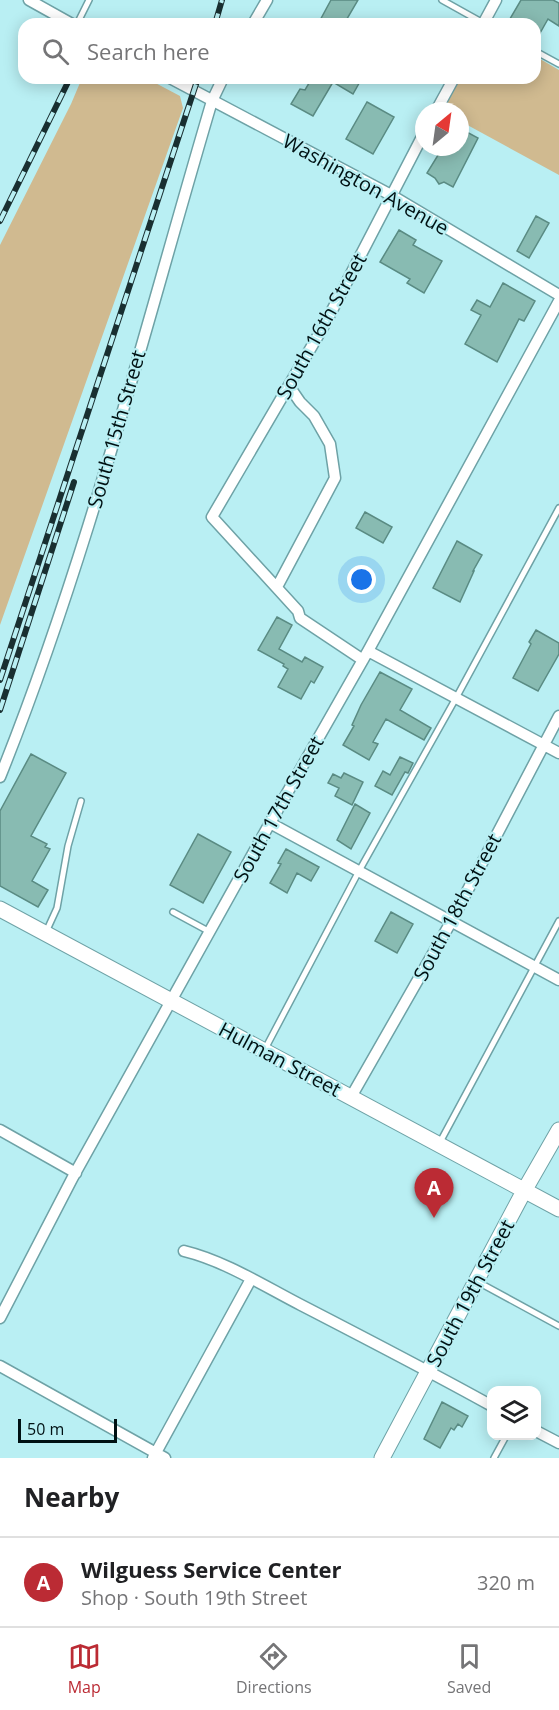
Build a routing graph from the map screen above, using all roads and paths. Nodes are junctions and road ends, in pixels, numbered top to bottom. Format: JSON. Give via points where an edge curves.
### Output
{"nodes":[{"id":1,"x":28,"y":0,"type":"edge"},
{"id":2,"x":89,"y":0,"type":"edge"},
{"id":3,"x":267,"y":0,"type":"edge"},
{"id":4,"x":442,"y":0,"type":"edge"},
{"id":5,"x":496,"y":0,"type":"edge"},
{"id":6,"x":61,"y":18,"type":"edge"},
{"id":7,"x":80,"y":18,"type":"edge"},
{"id":8,"x":256,"y":18,"type":"edge"},
{"id":9,"x":474,"y":18,"type":"edge"},
{"id":10,"x":487,"y":18,"type":"edge"},
{"id":11,"x":541,"y":54,"type":"edge"},
{"id":12,"x":559,"y":64,"type":"edge"},
{"id":13,"x":181,"y":84,"type":"edge"},
{"id":14,"x":220,"y":84,"type":"edge"},
{"id":15,"x":451,"y":84,"type":"edge"},
{"id":16,"x":212,"y":101,"type":"junction"},
{"id":17,"x":441,"y":102,"type":"edge"},
{"id":18,"x":415,"y":150,"type":"edge"},
{"id":19,"x":391,"y":195,"type":"junction"},
{"id":20,"x":559,"y":295,"type":"edge"},
{"id":21,"x":559,"y":302,"type":"edge"},
{"id":22,"x":289,"y":386,"type":"junction"},
{"id":23,"x":559,"y":508,"type":"edge"},
{"id":24,"x":277,"y":587,"type":"junction"},
{"id":25,"x":365,"y":656,"type":"junction"},
{"id":26,"x":456,"y":698,"type":"junction"},
{"id":27,"x":559,"y":716,"type":"edge"},
{"id":28,"x":543,"y":744,"type":"junction"},
{"id":29,"x":559,"y":753,"type":"edge"},
{"id":30,"x":0,"y":777,"type":"edge"},
{"id":31,"x":81,"y":801,"type":"dead end"},
{"id":32,"x":270,"y":823,"type":"junction"},
{"id":33,"x":359,"y":871,"type":"junction"},
{"id":34,"x":0,"y":909,"type":"edge"},
{"id":35,"x":173,"y":912,"type":"dead end"},
{"id":36,"x":559,"y":921,"type":"edge"},
{"id":37,"x":452,"y":922,"type":"junction"},
{"id":38,"x":210,"y":932,"type":"junction"},
{"id":39,"x":45,"y":933,"type":"junction"},
{"id":40,"x":534,"y":966,"type":"junction"},
{"id":41,"x":559,"y":980,"type":"edge"},
{"id":42,"x":171,"y":1001,"type":"junction"},
{"id":43,"x":264,"y":1051,"type":"junction"},
{"id":44,"x":351,"y":1097,"type":"junction"},
{"id":45,"x":0,"y":1130,"type":"edge"},
{"id":46,"x":559,"y":1130,"type":"edge"},
{"id":47,"x":439,"y":1144,"type":"junction"},
{"id":48,"x":76,"y":1173,"type":"junction"},
{"id":49,"x":524,"y":1191,"type":"junction"},
{"id":50,"x":559,"y":1209,"type":"edge"},
{"id":51,"x":184,"y":1251,"type":"dead end"},
{"id":52,"x":251,"y":1279,"type":"junction"},
{"id":53,"x":476,"y":1281,"type":"junction"},
{"id":54,"x":0,"y":1318,"type":"edge"},
{"id":55,"x":559,"y":1326,"type":"edge"},
{"id":56,"x":0,"y":1366,"type":"edge"},
{"id":57,"x":428,"y":1371,"type":"junction"},
{"id":58,"x":487,"y":1403,"type":"edge"},
{"id":59,"x":541,"y":1433,"type":"edge"},
{"id":60,"x":504,"y":1440,"type":"edge"},
{"id":61,"x":559,"y":1443,"type":"edge"},
{"id":62,"x":158,"y":1456,"type":"edge"},
{"id":63,"x":382,"y":1458,"type":"edge"},
{"id":64,"x":494,"y":1458,"type":"edge"}],
"edges":[{"from":1,"to":6,"type":"street"},
{"from":2,"to":7,"type":"lane"},
{"from":3,"to":8,"type":"street"},
{"from":4,"to":9,"type":"lane"},
{"from":5,"to":10,"type":"street"},
{"from":11,"to":12,"type":"lane"},
{"from":13,"to":16,"type":"street","name":"Washington Avenue"},
{"from":14,"to":16,"type":"street","name":"South 15th Street"},
{"from":15,"to":17,"type":"street"},
{"from":16,"to":19,"type":"street","name":"Washington Avenue"},
{"from":16,"to":30,"type":"street","name":"South 15th Street","via":[[88,527]]},
{"from":18,"to":19,"type":"street","name":"South 16th Street"},
{"from":19,"to":20,"type":"street","name":"Washington Avenue"},
{"from":19,"to":22,"type":"street","name":"South 16th Street"},
{"from":21,"to":25,"type":"street","name":"South 17th Street"},
{"from":22,"to":24,"type":"street","via":[[314,416],[330,444],[335,478]]},
{"from":22,"to":24,"type":"street","name":"South 16th Street","via":[[212,517]]},
{"from":23,"to":26,"type":"lane"},
{"from":24,"to":25,"type":"street","via":[[300,618]]},
{"from":25,"to":26,"type":"street"},
{"from":25,"to":32,"type":"street","name":"South 17th Street"},
{"from":26,"to":28,"type":"street"},
{"from":26,"to":33,"type":"lane"},
{"from":27,"to":28,"type":"street","name":"South 18th Street"},
{"from":28,"to":29,"type":"street"},
{"from":28,"to":37,"type":"street","name":"South 18th Street"},
{"from":31,"to":39,"type":"lane","via":[[57,908]]},
{"from":32,"to":33,"type":"street"},
{"from":32,"to":38,"type":"street","name":"South 17th Street"},
{"from":33,"to":37,"type":"street"},
{"from":33,"to":43,"type":"lane"},
{"from":34,"to":39,"type":"street","name":"Hulman Street"},
{"from":35,"to":38,"type":"lane"},
{"from":36,"to":40,"type":"lane"},
{"from":37,"to":40,"type":"street"},
{"from":37,"to":44,"type":"street","name":"South 18th Street"},
{"from":38,"to":42,"type":"street","name":"South 17th Street"},
{"from":39,"to":42,"type":"street","name":"Hulman Street"},
{"from":40,"to":41,"type":"street"},
{"from":40,"to":47,"type":"lane"},
{"from":42,"to":43,"type":"street","name":"Hulman Street"},
{"from":42,"to":48,"type":"street","name":"South 17th Street"},
{"from":43,"to":44,"type":"street","name":"Hulman Street"},
{"from":44,"to":47,"type":"street","name":"Hulman Street"},
{"from":45,"to":48,"type":"street"},
{"from":46,"to":49,"type":"street","name":"South 19th Street"},
{"from":47,"to":49,"type":"street","name":"Hulman Street"},
{"from":48,"to":54,"type":"street","name":"South 17th Street"},
{"from":49,"to":50,"type":"street","name":"Hulman Street"},
{"from":49,"to":53,"type":"street","name":"South 19th Street"},
{"from":51,"to":52,"type":"street"},
{"from":52,"to":57,"type":"street"},
{"from":52,"to":62,"type":"street"},
{"from":53,"to":55,"type":"lane"},
{"from":53,"to":57,"type":"street","name":"South 19th Street"},
{"from":56,"to":62,"type":"street"},
{"from":57,"to":58,"type":"street"},
{"from":57,"to":63,"type":"street","name":"South 19th Street"},
{"from":59,"to":61,"type":"street"},
{"from":60,"to":64,"type":"lane"}]}
